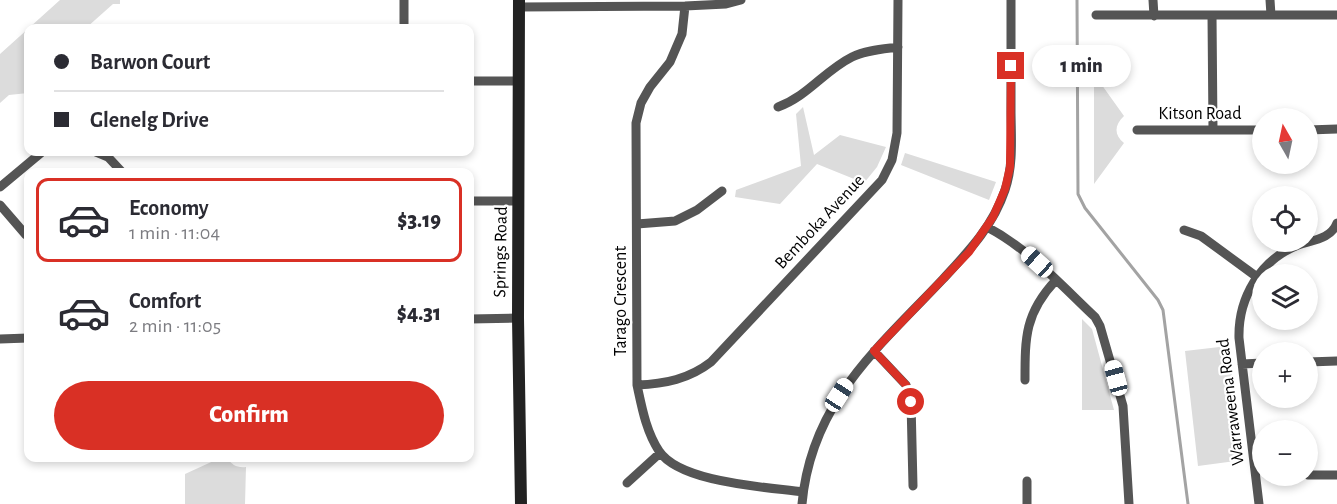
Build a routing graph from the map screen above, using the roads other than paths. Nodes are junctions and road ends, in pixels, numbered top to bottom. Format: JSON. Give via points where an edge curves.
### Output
{"nodes":[{"id":1,"x":404,"y":0,"type":"edge"},
{"id":2,"x":741,"y":0,"type":"edge"},
{"id":3,"x":898,"y":0,"type":"edge"},
{"id":4,"x":1011,"y":0,"type":"edge"},
{"id":5,"x":1153,"y":0,"type":"edge"},
{"id":6,"x":1270,"y":0,"type":"edge"},
{"id":7,"x":519,"y":3,"type":"edge"},
{"id":8,"x":632,"y":3,"type":"edge"},
{"id":9,"x":685,"y":6,"type":"junction"},
{"id":10,"x":1096,"y":15,"type":"dead end"},
{"id":11,"x":1212,"y":15,"type":"junction"},
{"id":12,"x":1271,"y":15,"type":"junction"},
{"id":13,"x":1337,"y":15,"type":"edge"},
{"id":14,"x":1154,"y":16,"type":"junction"},
{"id":15,"x":404,"y":24,"type":"edge"},
{"id":16,"x":898,"y":47,"type":"junction"},
{"id":17,"x":474,"y":81,"type":"edge"},
{"id":18,"x":519,"y":81,"type":"junction"},
{"id":19,"x":778,"y":106,"type":"dead end"},
{"id":20,"x":1337,"y":129,"type":"edge"},
{"id":21,"x":1137,"y":130,"type":"dead end"},
{"id":22,"x":1213,"y":130,"type":"junction"},
{"id":23,"x":1252,"y":130,"type":"edge"},
{"id":24,"x":1318,"y":130,"type":"edge"},
{"id":25,"x":37,"y":156,"type":"edge"},
{"id":26,"x":0,"y":187,"type":"edge"},
{"id":27,"x":722,"y":191,"type":"dead end"},
{"id":28,"x":474,"y":201,"type":"edge"},
{"id":29,"x":519,"y":201,"type":"junction"},
{"id":30,"x":0,"y":205,"type":"edge"},
{"id":31,"x":1337,"y":223,"type":"edge"},
{"id":32,"x":637,"y":224,"type":"junction"},
{"id":33,"x":987,"y":227,"type":"junction"},
{"id":34,"x":1184,"y":230,"type":"dead end"},
{"id":35,"x":24,"y":233,"type":"edge"},
{"id":36,"x":1268,"y":264,"type":"edge"},
{"id":37,"x":1252,"y":273,"type":"edge"},
{"id":38,"x":1056,"y":280,"type":"junction"},
{"id":39,"x":1252,"y":287,"type":"edge"},
{"id":40,"x":518,"y":318,"type":"junction"},
{"id":41,"x":474,"y":319,"type":"edge"},
{"id":42,"x":24,"y":338,"type":"edge"},
{"id":43,"x":0,"y":339,"type":"edge"},
{"id":44,"x":874,"y":351,"type":"junction"},
{"id":45,"x":1337,"y":361,"type":"edge"},
{"id":46,"x":1318,"y":362,"type":"edge"},
{"id":47,"x":1242,"y":364,"type":"junction"},
{"id":48,"x":1252,"y":364,"type":"edge"},
{"id":49,"x":1025,"y":380,"type":"dead end"},
{"id":50,"x":637,"y":385,"type":"junction"},
{"id":51,"x":1252,"y":426,"type":"edge"},
{"id":52,"x":660,"y":453,"type":"junction"},
{"id":53,"x":1318,"y":475,"type":"edge"},
{"id":54,"x":1337,"y":475,"type":"edge"},
{"id":55,"x":1027,"y":481,"type":"dead end"},
{"id":56,"x":627,"y":483,"type":"dead end"},
{"id":57,"x":913,"y":486,"type":"dead end"},
{"id":58,"x":1260,"y":486,"type":"edge"},
{"id":59,"x":803,"y":492,"type":"junction"},
{"id":60,"x":521,"y":504,"type":"edge"},
{"id":61,"x":802,"y":504,"type":"edge"},
{"id":62,"x":1027,"y":504,"type":"edge"},
{"id":63,"x":1129,"y":504,"type":"edge"},
{"id":64,"x":1259,"y":504,"type":"edge"}],
"edges":[{"from":1,"to":15,"type":"street"},
{"from":2,"to":9,"type":"street"},
{"from":3,"to":16,"type":"street","name":"Bemboka Avenue"},
{"from":4,"to":33,"type":"street","via":[[1011,159],[1005,189]]},
{"from":5,"to":14,"type":"street"},
{"from":6,"to":12,"type":"street"},
{"from":7,"to":8,"type":"street"},
{"from":7,"to":18,"type":"main road","name":"Springs Road"},
{"from":8,"to":9,"type":"street"},
{"from":9,"to":32,"type":"street","name":"Tarago Crescent","via":[[682,34],[670,62],[641,103],[636,123]]},
{"from":10,"to":14,"type":"street"},
{"from":11,"to":12,"type":"street"},
{"from":11,"to":14,"type":"street"},
{"from":11,"to":22,"type":"street"},
{"from":12,"to":13,"type":"street"},
{"from":16,"to":19,"type":"street","via":[[850,58],[801,96]]},
{"from":16,"to":50,"type":"street","name":"Bemboka Avenue","via":[[897,134],[892,160],[882,180],[698,373],[663,384]]},
{"from":17,"to":18,"type":"street"},
{"from":18,"to":29,"type":"main road","name":"Springs Road"},
{"from":20,"to":24,"type":"street"},
{"from":21,"to":22,"type":"street","name":"Kitson Road"},
{"from":22,"to":23,"type":"street","name":"Kitson Road"},
{"from":25,"to":26,"type":"street"},
{"from":27,"to":32,"type":"street","via":[[675,221]]},
{"from":28,"to":29,"type":"street"},
{"from":29,"to":40,"type":"main road","name":"Springs Road"},
{"from":30,"to":35,"type":"street"},
{"from":31,"to":36,"type":"street","name":"Warraweena Road","via":[[1329,234],[1283,253]]},
{"from":32,"to":50,"type":"street","name":"Tarago Crescent"},
{"from":33,"to":38,"type":"street","via":[[1021,248]]},
{"from":33,"to":44,"type":"street","via":[[969,252]]},
{"from":34,"to":37,"type":"street","via":[[1201,236]]},
{"from":38,"to":49,"type":"street","via":[[1041,297],[1030,320]]},
{"from":38,"to":63,"type":"street","via":[[1095,317],[1103,332],[1124,414]]},
{"from":39,"to":47,"type":"street","name":"Warraweena Road","via":[[1238,321]]},
{"from":40,"to":41,"type":"street"},
{"from":40,"to":60,"type":"main road","name":"Springs Road"},
{"from":42,"to":43,"type":"street"},
{"from":44,"to":57,"type":"street","via":[[906,385],[911,402]]},
{"from":44,"to":59,"type":"street","via":[[847,384],[824,424]]},
{"from":45,"to":46,"type":"street"},
{"from":47,"to":48,"type":"street"},
{"from":47,"to":51,"type":"street","name":"Warraweena Road"},
{"from":50,"to":52,"type":"street","name":"Tarago Crescent","via":[[648,430]]},
{"from":52,"to":56,"type":"street"},
{"from":52,"to":59,"type":"street","via":[[685,470],[707,478]]},
{"from":53,"to":54,"type":"street"},
{"from":55,"to":62,"type":"street"},
{"from":58,"to":64,"type":"street","name":"Warraweena Road"},
{"from":59,"to":61,"type":"street"}]}
